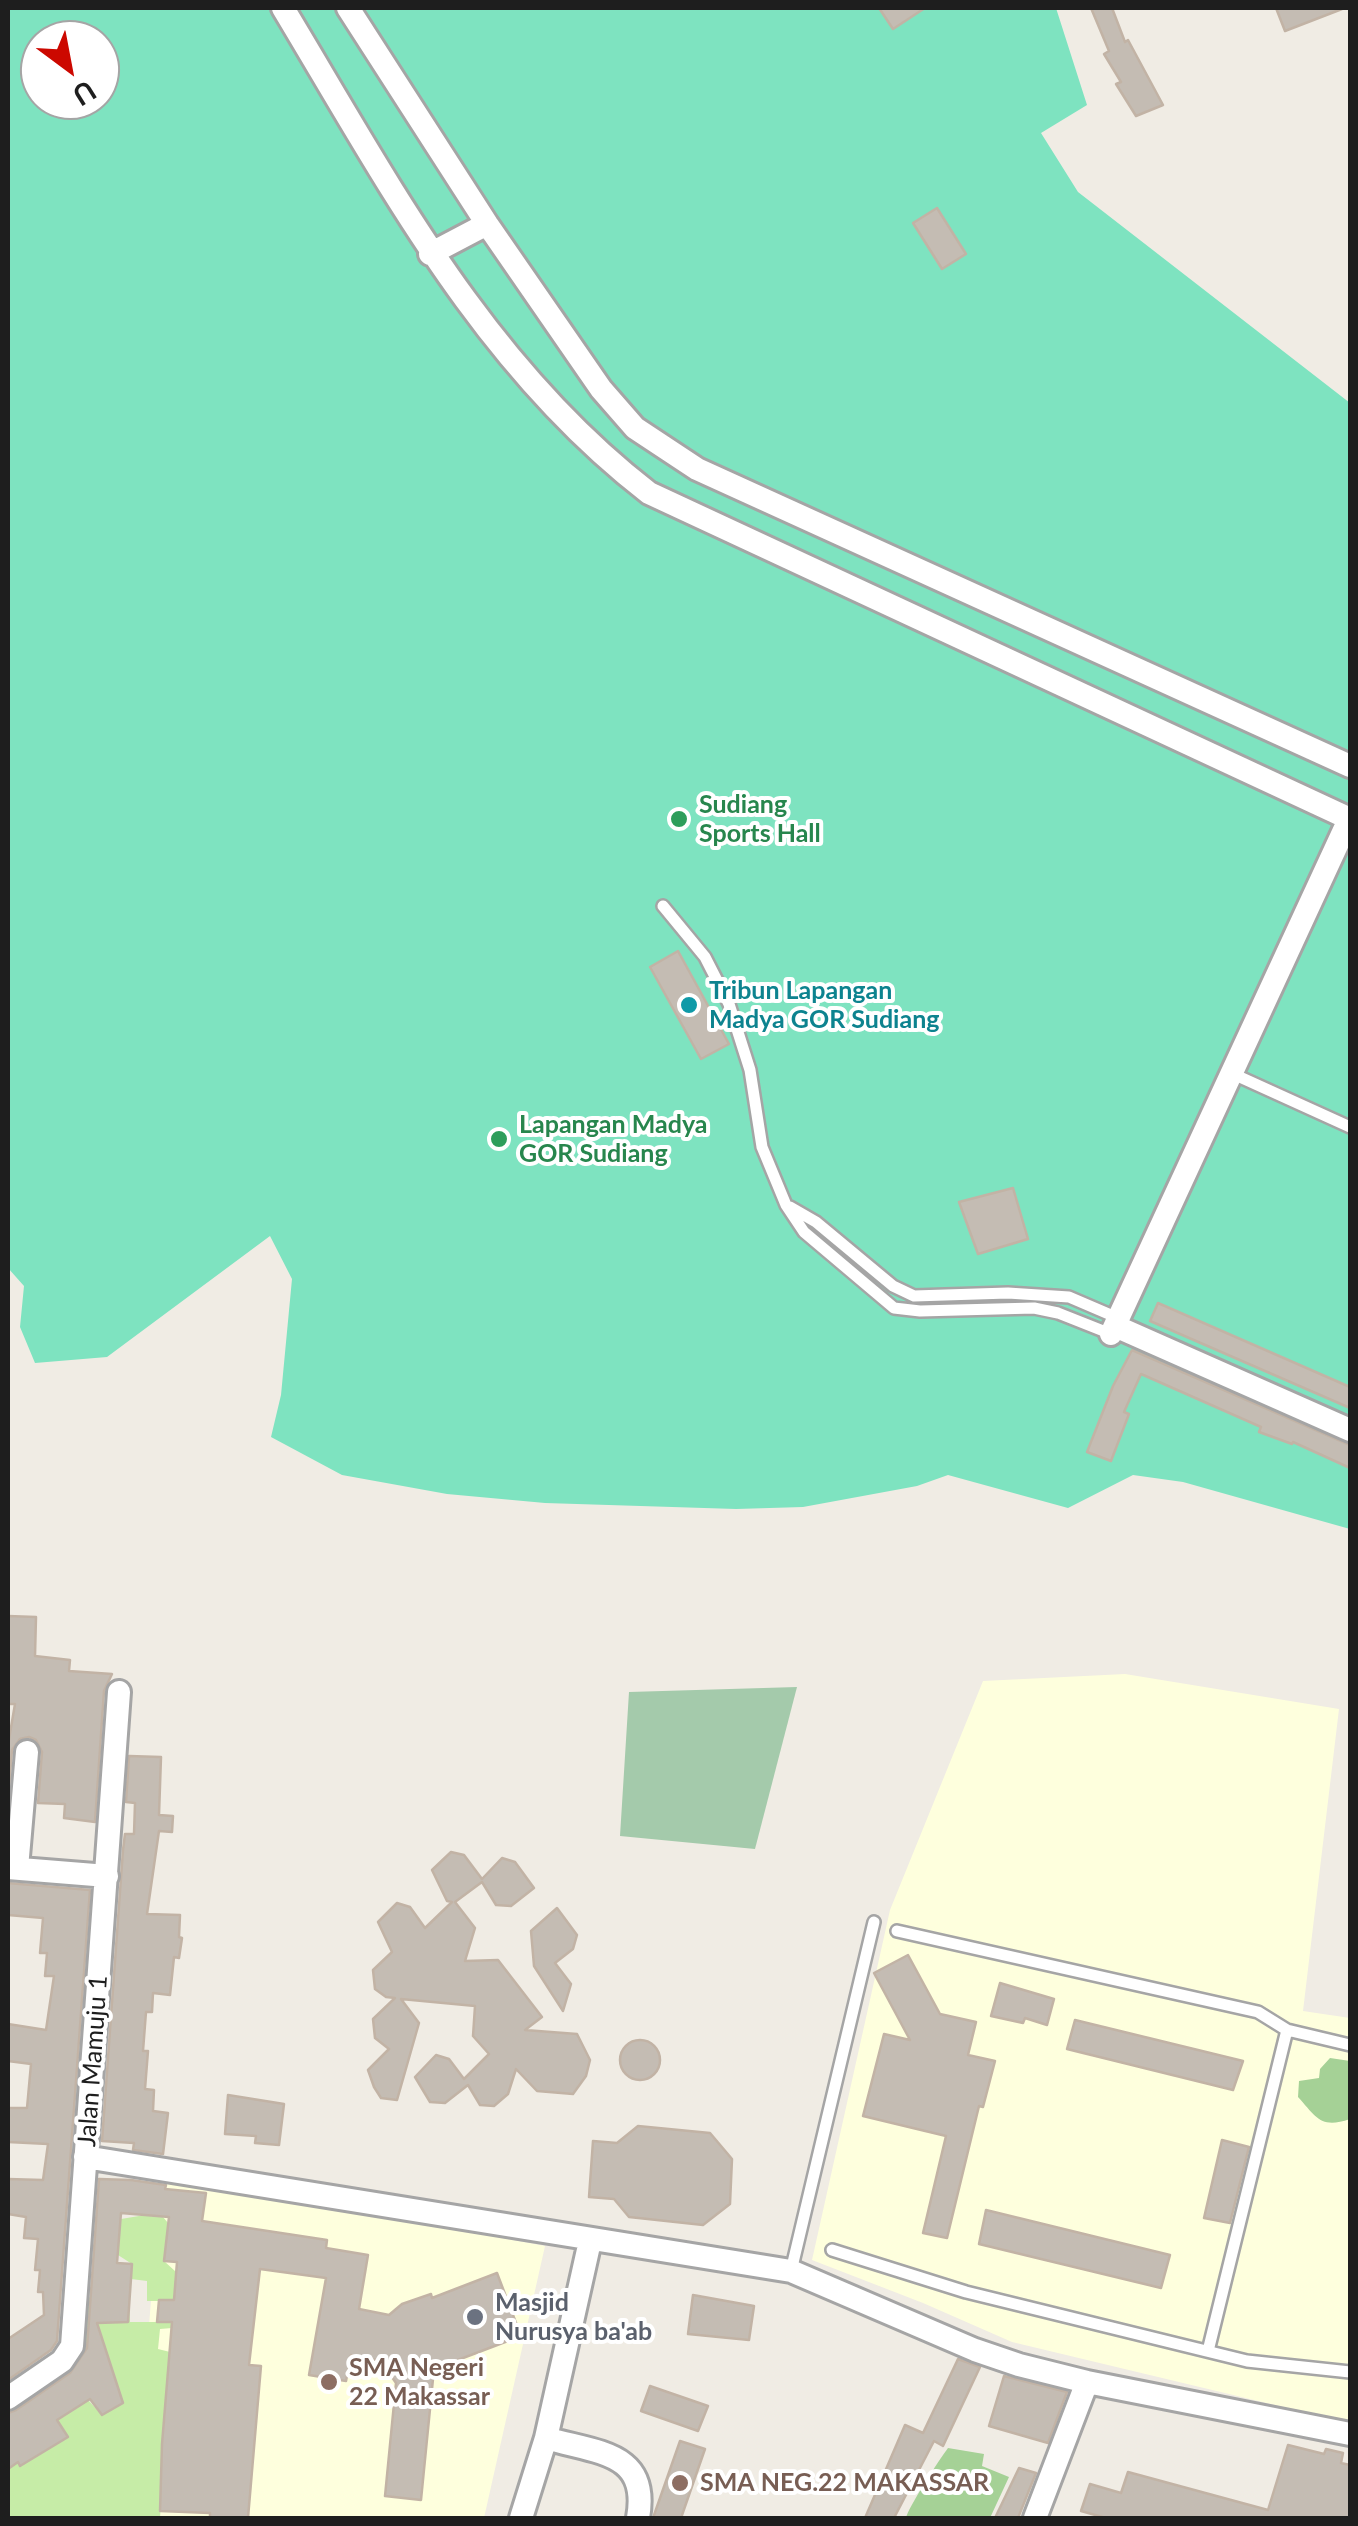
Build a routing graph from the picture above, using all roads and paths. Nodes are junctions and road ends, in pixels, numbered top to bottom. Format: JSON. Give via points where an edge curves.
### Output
{"nodes":[{"id":1,"x":284,"y":8,"type":"edge"},
{"id":2,"x":348,"y":8,"type":"edge"},
{"id":3,"x":488,"y":224,"type":"junction"},
{"id":4,"x":430,"y":254,"type":"junction"},
{"id":5,"x":1350,"y":766,"type":"edge"},
{"id":6,"x":1350,"y":818,"type":"edge"},
{"id":7,"x":662,"y":906,"type":"dead end"},
{"id":8,"x":1232,"y":1074,"type":"junction"},
{"id":9,"x":1350,"y":1127,"type":"edge"},
{"id":10,"x":786,"y":1205,"type":"junction"},
{"id":11,"x":1114,"y":1326,"type":"junction"},
{"id":12,"x":1350,"y":1430,"type":"edge"},
{"id":13,"x":119,"y":1692,"type":"dead end"},
{"id":14,"x":26,"y":1752,"type":"dead end"},
{"id":15,"x":16,"y":1779,"type":"edge"},
{"id":16,"x":12,"y":1868,"type":"edge"},
{"id":17,"x":107,"y":1876,"type":"junction"},
{"id":18,"x":874,"y":1922,"type":"dead end"},
{"id":19,"x":897,"y":1931,"type":"dead end"},
{"id":20,"x":1287,"y":2030,"type":"junction"},
{"id":21,"x":1350,"y":2045,"type":"edge"},
{"id":22,"x":85,"y":2157,"type":"junction"},
{"id":23,"x":590,"y":2241,"type":"junction"},
{"id":24,"x":832,"y":2250,"type":"dead end"},
{"id":25,"x":791,"y":2271,"type":"junction"},
{"id":26,"x":1208,"y":2352,"type":"junction"},
{"id":27,"x":1350,"y":2372,"type":"edge"},
{"id":28,"x":1087,"y":2382,"type":"junction"},
{"id":29,"x":8,"y":2398,"type":"edge"},
{"id":30,"x":1350,"y":2434,"type":"edge"},
{"id":31,"x":546,"y":2438,"type":"junction"},
{"id":32,"x":522,"y":2518,"type":"edge"},
{"id":33,"x":638,"y":2518,"type":"edge"},
{"id":34,"x":1035,"y":2518,"type":"edge"}],
"edges":[{"from":1,"to":4,"type":"street"},
{"from":2,"to":3,"type":"street"},
{"from":3,"to":4,"type":"street"},
{"from":3,"to":5,"type":"street","via":[[601,390],[635,428],[697,469]]},
{"from":4,"to":6,"type":"street","via":[[509,359],[602,457],[649,493]]},
{"from":6,"to":8,"type":"street"},
{"from":7,"to":10,"type":"lane","via":[[705,956],[728,1004],[750,1070],[762,1147]]},
{"from":8,"to":9,"type":"lane"},
{"from":8,"to":11,"type":"street"},
{"from":10,"to":11,"type":"lane","via":[[914,1296],[1069,1297]]},
{"from":10,"to":11,"type":"lane","via":[[804,1232],[894,1308],[1034,1308]]},
{"from":11,"to":12,"type":"street"},
{"from":13,"to":17,"type":"street","name":"Jalan Mamuju 1"},
{"from":14,"to":15,"type":"street"},
{"from":15,"to":16,"type":"street"},
{"from":16,"to":17,"type":"street"},
{"from":17,"to":22,"type":"street","name":"Jalan Mamuju 1"},
{"from":18,"to":25,"type":"lane"},
{"from":19,"to":20,"type":"lane","via":[[1258,2012]]},
{"from":20,"to":21,"type":"lane"},
{"from":20,"to":26,"type":"lane"},
{"from":22,"to":23,"type":"street"},
{"from":22,"to":29,"type":"street","name":"Jalan Mamuju 1","via":[[72,2346],[62,2361]]},
{"from":23,"to":25,"type":"street"},
{"from":23,"to":31,"type":"street"},
{"from":24,"to":26,"type":"lane","via":[[966,2292]]},
{"from":25,"to":28,"type":"street","via":[[974,2350]]},
{"from":26,"to":27,"type":"lane"},
{"from":28,"to":30,"type":"street"},
{"from":28,"to":34,"type":"street"},
{"from":31,"to":32,"type":"street"},
{"from":31,"to":33,"type":"street","via":[[624,2463],[637,2476]]}]}
